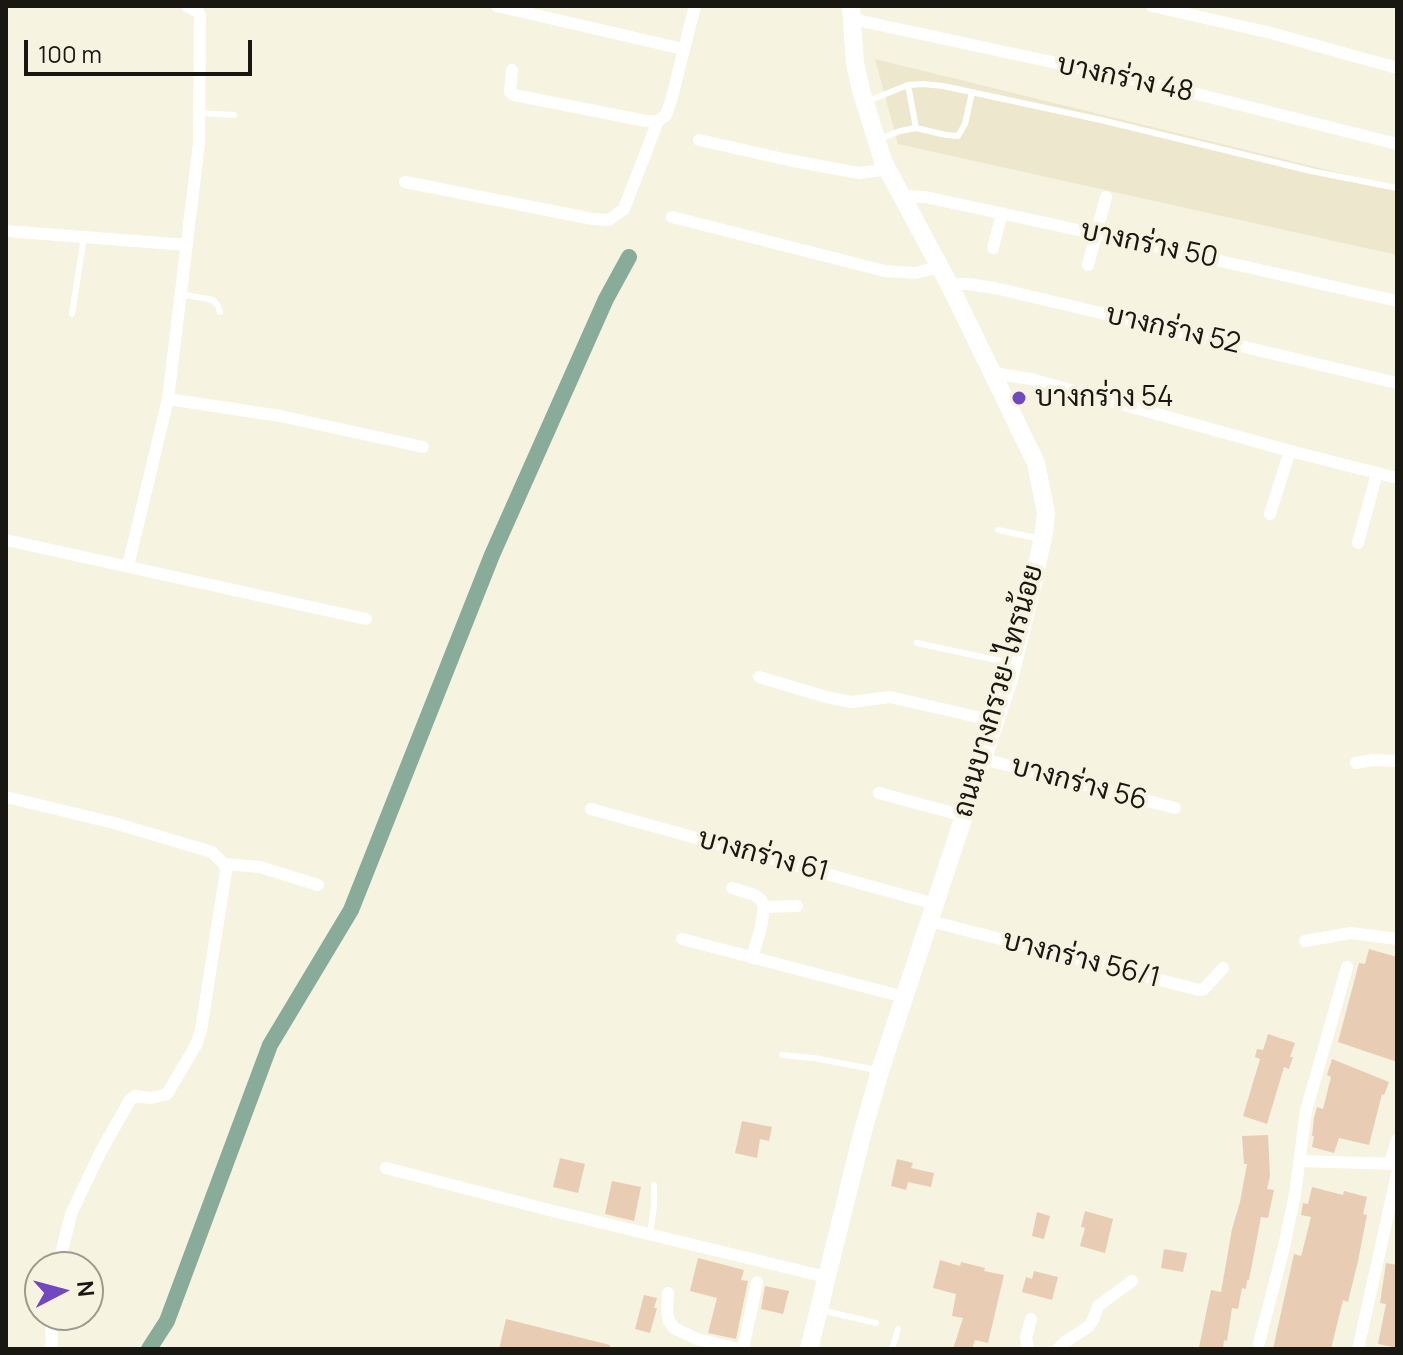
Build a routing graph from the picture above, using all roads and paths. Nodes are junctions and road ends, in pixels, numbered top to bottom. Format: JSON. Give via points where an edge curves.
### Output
{"nodes":[{"id":1,"x":187,"y":6,"type":"edge"},
{"id":2,"x":497,"y":6,"type":"edge"},
{"id":3,"x":695,"y":6,"type":"edge"},
{"id":4,"x":1152,"y":6,"type":"edge"},
{"id":5,"x":852,"y":12,"type":"edge"},
{"id":6,"x":683,"y":49,"type":"junction"},
{"id":7,"x":1397,"y":68,"type":"edge"},
{"id":8,"x":512,"y":70,"type":"dead end"},
{"id":9,"x":908,"y":85,"type":"junction"},
{"id":10,"x":972,"y":92,"type":"junction"},
{"id":11,"x":864,"y":102,"type":"junction"},
{"id":12,"x":199,"y":113,"type":"junction"},
{"id":13,"x":234,"y":115,"type":"dead end"},
{"id":14,"x":658,"y":121,"type":"junction"},
{"id":15,"x":916,"y":128,"type":"junction"},
{"id":16,"x":699,"y":140,"type":"dead end"},
{"id":17,"x":876,"y":140,"type":"junction"},
{"id":18,"x":1397,"y":144,"type":"edge"},
{"id":19,"x":888,"y":169,"type":"junction"},
{"id":20,"x":405,"y":182,"type":"dead end"},
{"id":21,"x":1397,"y":188,"type":"edge"},
{"id":22,"x":901,"y":196,"type":"junction"},
{"id":23,"x":1106,"y":197,"type":"dead end"},
{"id":24,"x":1002,"y":213,"type":"junction"},
{"id":25,"x":672,"y":217,"type":"dead end"},
{"id":26,"x":6,"y":231,"type":"edge"},
{"id":27,"x":1096,"y":233,"type":"junction"},
{"id":28,"x":84,"y":237,"type":"junction"},
{"id":29,"x":187,"y":245,"type":"junction"},
{"id":30,"x":993,"y":248,"type":"dead end"},
{"id":31,"x":1088,"y":265,"type":"dead end"},
{"id":32,"x":939,"y":267,"type":"junction"},
{"id":33,"x":949,"y":284,"type":"junction"},
{"id":34,"x":181,"y":294,"type":"junction"},
{"id":35,"x":1397,"y":301,"type":"edge"},
{"id":36,"x":220,"y":312,"type":"dead end"},
{"id":37,"x":72,"y":314,"type":"dead end"},
{"id":38,"x":993,"y":373,"type":"junction"},
{"id":39,"x":1397,"y":383,"type":"edge"},
{"id":40,"x":168,"y":399,"type":"junction"},
{"id":41,"x":423,"y":447,"type":"dead end"},
{"id":42,"x":1290,"y":451,"type":"junction"},
{"id":43,"x":1377,"y":473,"type":"junction"},
{"id":44,"x":1397,"y":478,"type":"edge"},
{"id":45,"x":1270,"y":514,"type":"dead end"},
{"id":46,"x":998,"y":530,"type":"dead end"},
{"id":47,"x":1043,"y":539,"type":"junction"},
{"id":48,"x":6,"y":540,"type":"edge"},
{"id":49,"x":1358,"y":543,"type":"dead end"},
{"id":50,"x":128,"y":566,"type":"junction"},
{"id":51,"x":366,"y":619,"type":"dead end"},
{"id":52,"x":917,"y":643,"type":"dead end"},
{"id":53,"x":1013,"y":664,"type":"junction"},
{"id":54,"x":759,"y":677,"type":"dead end"},
{"id":55,"x":995,"y":721,"type":"junction"},
{"id":56,"x":983,"y":759,"type":"junction"},
{"id":57,"x":1397,"y":761,"type":"edge"},
{"id":58,"x":1356,"y":763,"type":"dead end"},
{"id":59,"x":879,"y":793,"type":"dead end"},
{"id":60,"x":6,"y":797,"type":"edge"},
{"id":61,"x":1175,"y":808,"type":"dead end"},
{"id":62,"x":591,"y":809,"type":"dead end"},
{"id":63,"x":964,"y":816,"type":"junction"},
{"id":64,"x":224,"y":864,"type":"junction"},
{"id":65,"x":318,"y":885,"type":"dead end"},
{"id":66,"x":732,"y":888,"type":"dead end"},
{"id":67,"x":797,"y":906,"type":"dead end"},
{"id":68,"x":764,"y":907,"type":"junction"},
{"id":69,"x":932,"y":912,"type":"junction"},
{"id":70,"x":682,"y":939,"type":"dead end"},
{"id":71,"x":1397,"y":939,"type":"edge"},
{"id":72,"x":1305,"y":941,"type":"dead end"},
{"id":73,"x":752,"y":958,"type":"junction"},
{"id":74,"x":1347,"y":967,"type":"dead end"},
{"id":75,"x":1223,"y":968,"type":"dead end"},
{"id":76,"x":904,"y":997,"type":"junction"},
{"id":77,"x":782,"y":1055,"type":"dead end"},
{"id":78,"x":880,"y":1071,"type":"junction"},
{"id":79,"x":1397,"y":1140,"type":"edge"},
{"id":80,"x":1299,"y":1161,"type":"junction"},
{"id":81,"x":1395,"y":1167,"type":"edge"},
{"id":82,"x":386,"y":1168,"type":"dead end"},
{"id":83,"x":654,"y":1185,"type":"dead end"},
{"id":84,"x":650,"y":1234,"type":"junction"},
{"id":85,"x":62,"y":1251,"type":"edge"},
{"id":86,"x":826,"y":1277,"type":"junction"},
{"id":87,"x":1132,"y":1281,"type":"dead end"},
{"id":88,"x":757,"y":1282,"type":"dead end"},
{"id":89,"x":668,"y":1293,"type":"dead end"},
{"id":90,"x":818,"y":1310,"type":"junction"},
{"id":91,"x":1031,"y":1319,"type":"dead end"},
{"id":92,"x":876,"y":1323,"type":"dead end"},
{"id":93,"x":898,"y":1329,"type":"dead end"},
{"id":94,"x":1259,"y":1343,"type":"dead end"},
{"id":95,"x":740,"y":1349,"type":"edge"},
{"id":96,"x":809,"y":1349,"type":"edge"},
{"id":97,"x":892,"y":1349,"type":"edge"},
{"id":98,"x":1028,"y":1349,"type":"edge"},
{"id":99,"x":1058,"y":1349,"type":"edge"},
{"id":100,"x":1358,"y":1349,"type":"edge"}],
"edges":[{"from":1,"to":12,"type":"street","via":[[200,16]]},
{"from":2,"to":6,"type":"street"},
{"from":3,"to":6,"type":"street"},
{"from":4,"to":7,"type":"street"},
{"from":5,"to":11,"type":"main road","name":"ถนนบางกรวย-ไทรน้อย"},
{"from":5,"to":18,"type":"street","name":"บางกร่าง 48"},
{"from":6,"to":14,"type":"street","via":[[671,101]]},
{"from":8,"to":14,"type":"street","via":[[514,95]]},
{"from":9,"to":10,"type":"lane"},
{"from":9,"to":11,"type":"lane"},
{"from":9,"to":15,"type":"lane"},
{"from":10,"to":15,"type":"lane","via":[[958,136]]},
{"from":10,"to":21,"type":"lane"},
{"from":11,"to":17,"type":"main road","name":"ถนนบางกรวย-ไทรน้อย"},
{"from":12,"to":13,"type":"lane"},
{"from":12,"to":29,"type":"street"},
{"from":14,"to":20,"type":"street","via":[[624,209],[609,220]]},
{"from":15,"to":17,"type":"lane"},
{"from":16,"to":19,"type":"street","via":[[859,173]]},
{"from":17,"to":19,"type":"main road","name":"ถนนบางกรวย-ไทรน้อย"},
{"from":19,"to":22,"type":"main road","name":"ถนนบางกรวย-ไทรน้อย"},
{"from":22,"to":24,"type":"street","name":"บางกร่าง 50"},
{"from":22,"to":32,"type":"main road","name":"ถนนบางกรวย-ไทรน้อย"},
{"from":23,"to":27,"type":"street"},
{"from":24,"to":27,"type":"street","name":"บางกร่าง 50"},
{"from":24,"to":30,"type":"street"},
{"from":25,"to":32,"type":"street","via":[[885,271],[915,273]]},
{"from":26,"to":28,"type":"street"},
{"from":27,"to":31,"type":"street"},
{"from":27,"to":35,"type":"street","name":"บางกร่าง 50"},
{"from":28,"to":29,"type":"street"},
{"from":28,"to":37,"type":"lane"},
{"from":29,"to":34,"type":"street"},
{"from":32,"to":33,"type":"main road","name":"ถนนบางกรวย-ไทรน้อย"},
{"from":33,"to":38,"type":"main road","name":"ถนนบางกรวย-ไทรน้อย"},
{"from":33,"to":39,"type":"street","name":"บางกร่าง 52","via":[[995,288]]},
{"from":34,"to":36,"type":"lane","via":[[213,300]]},
{"from":34,"to":40,"type":"street"},
{"from":38,"to":42,"type":"street"},
{"from":38,"to":47,"type":"main road","name":"ถนนบางกรวย-ไทรน้อย","via":[[1038,471],[1046,513]]},
{"from":40,"to":41,"type":"street","via":[[280,416]]},
{"from":40,"to":50,"type":"street"},
{"from":42,"to":43,"type":"street"},
{"from":42,"to":45,"type":"street"},
{"from":43,"to":44,"type":"street"},
{"from":43,"to":49,"type":"street"},
{"from":46,"to":47,"type":"lane"},
{"from":47,"to":53,"type":"main road","name":"ถนนบางกรวย-ไทรน้อย"},
{"from":48,"to":50,"type":"street"},
{"from":50,"to":51,"type":"street"},
{"from":52,"to":53,"type":"lane"},
{"from":53,"to":55,"type":"main road","name":"ถนนบางกรวย-ไทรน้อย"},
{"from":54,"to":55,"type":"street","via":[[851,702],[890,697]]},
{"from":55,"to":56,"type":"main road","name":"ถนนบางกรวย-ไทรน้อย"},
{"from":56,"to":61,"type":"street","name":"บางกร่าง 56"},
{"from":56,"to":63,"type":"main road","name":"ถนนบางกรวย-ไทรน้อย"},
{"from":57,"to":58,"type":"street"},
{"from":59,"to":63,"type":"street"},
{"from":60,"to":64,"type":"street","via":[[212,852]]},
{"from":62,"to":69,"type":"street","name":"บางกร่าง 61"},
{"from":63,"to":69,"type":"main road","name":"ถนนบางกรวย-ไทรน้อย"},
{"from":64,"to":65,"type":"street","via":[[260,867]]},
{"from":64,"to":85,"type":"street","via":[[196,1045],[167,1094],[130,1100],[71,1214]]},
{"from":66,"to":68,"type":"street","via":[[755,895]]},
{"from":67,"to":68,"type":"street"},
{"from":68,"to":73,"type":"street"},
{"from":69,"to":75,"type":"street","name":"บางกร่าง 56/1","via":[[1199,990]]},
{"from":69,"to":76,"type":"main road","name":"ถนนบางกรวย-ไทรน้อย"},
{"from":70,"to":73,"type":"street"},
{"from":71,"to":72,"type":"street","via":[[1351,933]]},
{"from":73,"to":76,"type":"street"},
{"from":74,"to":80,"type":"street","via":[[1306,1111]]},
{"from":76,"to":78,"type":"main road","name":"ถนนบางกรวย-ไทรน้อย"},
{"from":77,"to":78,"type":"lane"},
{"from":78,"to":86,"type":"main road","name":"ถนนบางกรวย-ไทรน้อย"},
{"from":79,"to":81,"type":"street"},
{"from":80,"to":81,"type":"street"},
{"from":80,"to":94,"type":"street"},
{"from":81,"to":100,"type":"street"},
{"from":82,"to":84,"type":"street"},
{"from":83,"to":84,"type":"lane"},
{"from":84,"to":86,"type":"street"},
{"from":86,"to":90,"type":"main road","name":"ถนนบางกรวย-ไทรน้อย"},
{"from":87,"to":99,"type":"street","via":[[1098,1306],[1088,1327]]},
{"from":88,"to":95,"type":"street"},
{"from":89,"to":95,"type":"street","via":[[667,1312],[674,1328]]},
{"from":90,"to":92,"type":"lane"},
{"from":90,"to":96,"type":"main road","name":"ถนนบางกรวย-ไทรน้อย"},
{"from":91,"to":98,"type":"street"},
{"from":93,"to":97,"type":"lane"}]}
